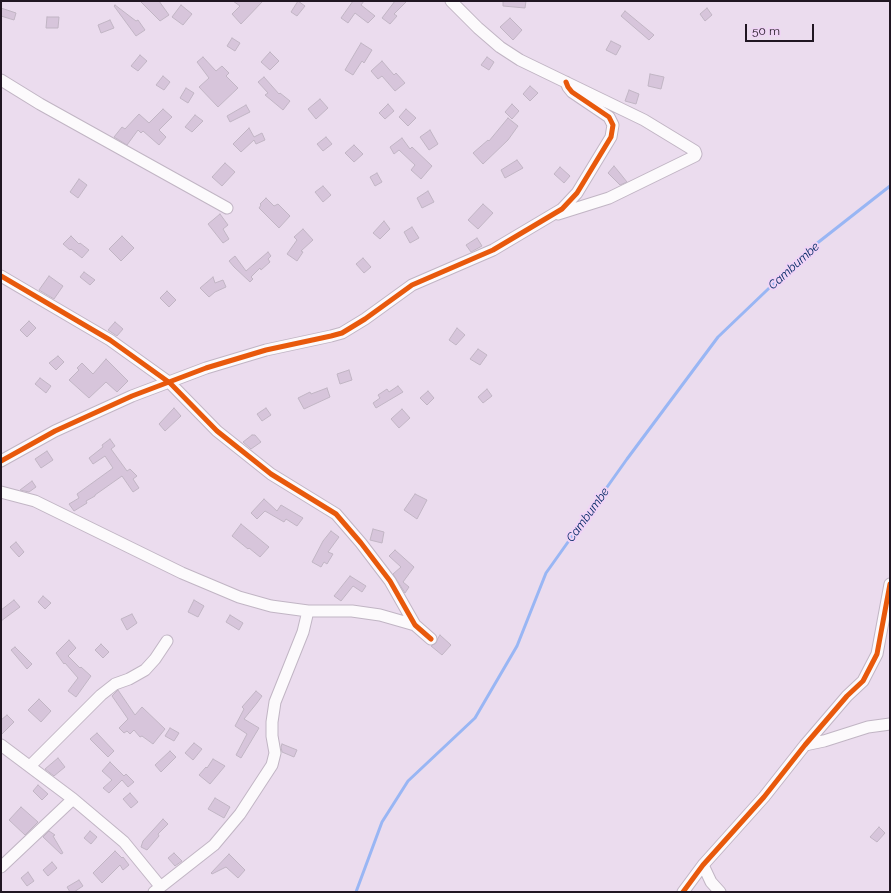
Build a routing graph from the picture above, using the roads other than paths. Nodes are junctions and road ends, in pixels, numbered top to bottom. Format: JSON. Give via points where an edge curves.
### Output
{"nodes":[{"id":1,"x":451,"y":1,"type":"edge"},
{"id":2,"x":1,"y":80,"type":"edge"},
{"id":3,"x":566,"y":82,"type":"junction"},
{"id":4,"x":227,"y":208,"type":"dead end"},
{"id":5,"x":551,"y":216,"type":"junction"},
{"id":6,"x":1,"y":276,"type":"edge"},
{"id":7,"x":170,"y":383,"type":"junction"},
{"id":8,"x":1,"y":461,"type":"edge"},
{"id":9,"x":1,"y":492,"type":"edge"},
{"id":10,"x":890,"y":584,"type":"edge"},
{"id":11,"x":308,"y":611,"type":"junction"},
{"id":12,"x":415,"y":625,"type":"junction"},
{"id":13,"x":431,"y":639,"type":"dead end"},
{"id":14,"x":167,"y":641,"type":"dead end"},
{"id":15,"x":890,"y":724,"type":"edge"},
{"id":16,"x":1,"y":745,"type":"edge"},
{"id":17,"x":805,"y":745,"type":"junction"},
{"id":18,"x":30,"y":766,"type":"junction"},
{"id":19,"x":73,"y":799,"type":"junction"},
{"id":20,"x":703,"y":865,"type":"junction"},
{"id":21,"x":1,"y":867,"type":"edge"},
{"id":22,"x":157,"y":889,"type":"edge"},
{"id":23,"x":684,"y":892,"type":"edge"},
{"id":24,"x":720,"y":892,"type":"edge"}],
"edges":[{"from":1,"to":3,"type":"street","via":[[500,47],[520,60]]},
{"from":2,"to":4,"type":"street"},
{"from":3,"to":5,"type":"street","via":[[572,92],[609,116],[613,130],[577,192],[562,209]]},
{"from":3,"to":5,"type":"street","via":[[644,120],[690,147],[696,154],[608,198]]},
{"from":5,"to":7,"type":"street","via":[[493,250],[412,285],[342,333],[266,350],[206,368]]},
{"from":6,"to":7,"type":"street","via":[[110,340]]},
{"from":7,"to":8,"type":"street","via":[[132,396],[55,431]]},
{"from":7,"to":12,"type":"street","via":[[217,431],[271,474],[336,514],[390,581]]},
{"from":9,"to":11,"type":"street","via":[[35,501],[182,573],[227,592],[270,606]]},
{"from":10,"to":17,"type":"street","via":[[879,645],[873,663],[863,681]]},
{"from":11,"to":12,"type":"street","via":[[352,611],[380,615]]},
{"from":11,"to":22,"type":"street","via":[[303,632],[274,702],[272,736],[275,753],[272,765],[240,814],[214,845]]},
{"from":12,"to":13,"type":"street"},
{"from":14,"to":18,"type":"street","via":[[145,670],[115,684],[101,695]]},
{"from":15,"to":17,"type":"street","via":[[868,727]]},
{"from":16,"to":18,"type":"street"},
{"from":17,"to":20,"type":"street","via":[[764,797]]},
{"from":18,"to":19,"type":"street"},
{"from":19,"to":21,"type":"street"},
{"from":19,"to":22,"type":"street","via":[[124,842]]},
{"from":20,"to":23,"type":"street"},
{"from":20,"to":24,"type":"street","via":[[711,882]]}]}
